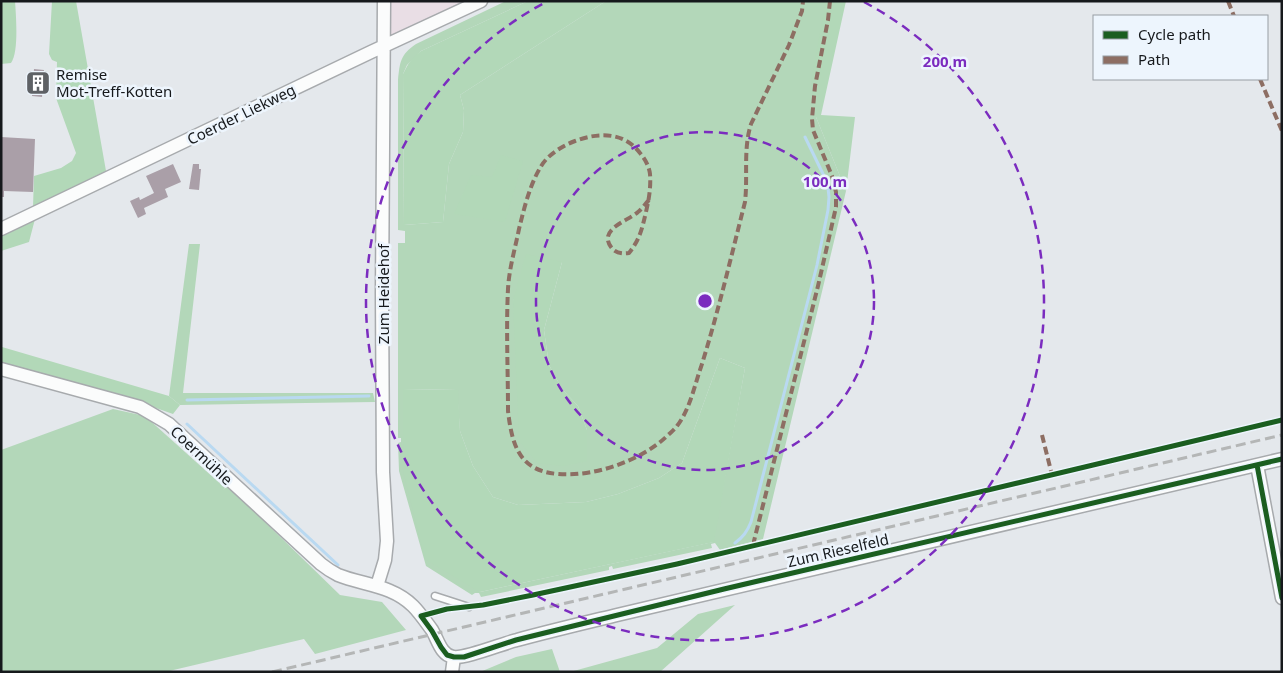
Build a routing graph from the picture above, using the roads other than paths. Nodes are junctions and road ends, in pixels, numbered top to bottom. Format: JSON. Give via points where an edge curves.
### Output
{"nodes":[{"id":1,"x":384,"y":1,"type":"edge"},
{"id":2,"x":481,"y":1,"type":"edge"},
{"id":3,"x":383,"y":46,"type":"junction"},
{"id":4,"x":1,"y":230,"type":"edge"},
{"id":5,"x":1,"y":369,"type":"edge"},
{"id":6,"x":1282,"y":459,"type":"edge"},
{"id":7,"x":1257,"y":465,"type":"junction"},
{"id":8,"x":377,"y":586,"type":"junction"},
{"id":9,"x":435,"y":596,"type":"dead end"},
{"id":10,"x":1282,"y":598,"type":"edge"},
{"id":11,"x":469,"y":607,"type":"dead end"},
{"id":12,"x":454,"y":657,"type":"junction"},
{"id":13,"x":452,"y":672,"type":"edge"}],
"edges":[{"from":1,"to":3,"type":"street","name":"Zum Heidehof"},
{"from":2,"to":3,"type":"street","name":"Coerder Liekweg"},
{"from":3,"to":4,"type":"street","name":"Coerder Liekweg"},
{"from":3,"to":8,"type":"street","name":"Zum Heidehof","via":[[383,472],[387,542]]},
{"from":5,"to":8,"type":"street","name":"Coermühle","via":[[140,407],[168,424],[321,564],[335,574]]},
{"from":6,"to":7,"type":"street","name":"Zum Rieselfeld"},
{"from":7,"to":10,"type":"street"},
{"from":7,"to":12,"type":"street","name":"Zum Rieselfeld","via":[[715,592]]},
{"from":8,"to":12,"type":"street","via":[[399,595],[412,606],[441,648]]},
{"from":9,"to":11,"type":"lane"},
{"from":12,"to":13,"type":"street"}]}
